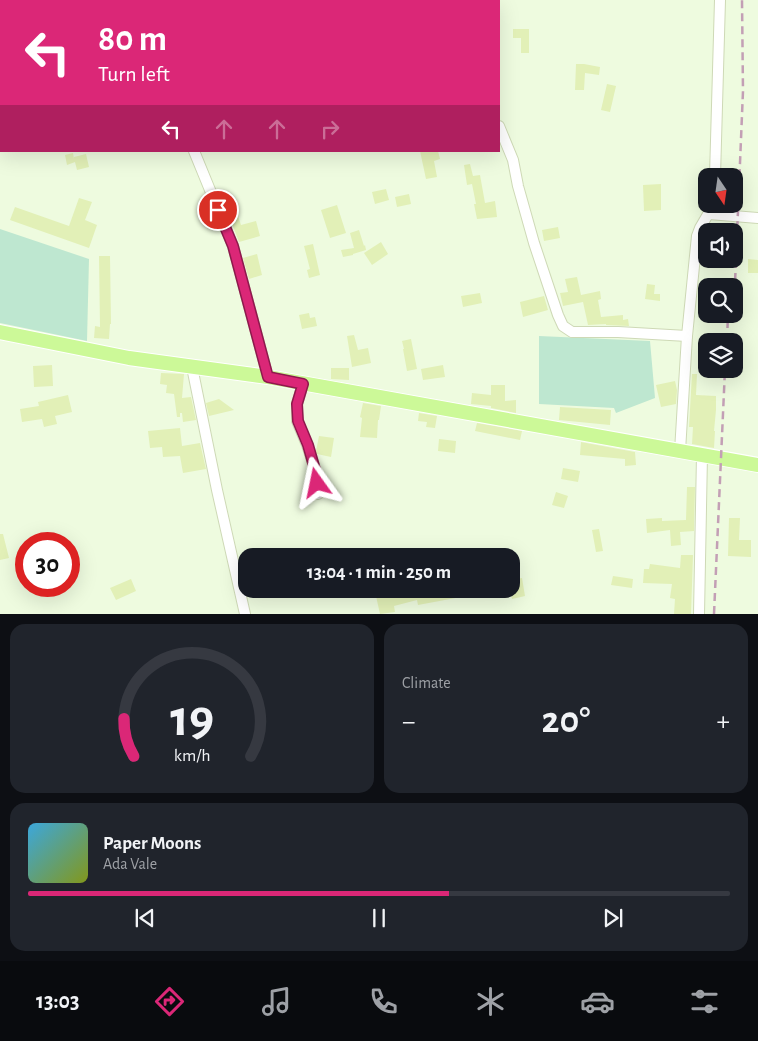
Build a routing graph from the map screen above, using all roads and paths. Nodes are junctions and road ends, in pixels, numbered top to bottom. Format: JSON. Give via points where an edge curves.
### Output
{"nodes":[{"id":1,"x":720,"y":0,"type":"edge"},
{"id":2,"x":500,"y":128,"type":"edge"},
{"id":3,"x":194,"y":152,"type":"edge"},
{"id":4,"x":715,"y":168,"type":"edge"},
{"id":5,"x":709,"y":214,"type":"joint"},
{"id":6,"x":758,"y":218,"type":"edge"},
{"id":7,"x":0,"y":332,"type":"edge"},
{"id":8,"x":688,"y":336,"type":"junction"},
{"id":9,"x":192,"y":367,"type":"junction"},
{"id":10,"x":268,"y":377,"type":"junction"},
{"id":11,"x":303,"y":384,"type":"junction"},
{"id":12,"x":680,"y":451,"type":"junction"},
{"id":13,"x":702,"y":455,"type":"junction"},
{"id":14,"x":758,"y":465,"type":"edge"},
{"id":15,"x":318,"y":494,"type":"dead end"},
{"id":16,"x":245,"y":614,"type":"edge"},
{"id":17,"x":700,"y":614,"type":"edge"}],
"edges":[{"from":1,"to":4,"type":"street"},
{"from":2,"to":8,"type":"street","via":[[513,160],[534,243],[563,326],[572,332]]},
{"from":3,"to":10,"type":"street","via":[[233,246]]},
{"from":5,"to":6,"type":"street"},
{"from":5,"to":8,"type":"street","via":[[697,236]]},
{"from":7,"to":9,"type":"main road"},
{"from":8,"to":12,"type":"street"},
{"from":9,"to":10,"type":"main road"},
{"from":9,"to":16,"type":"street"},
{"from":10,"to":11,"type":"main road"},
{"from":11,"to":12,"type":"main road"},
{"from":11,"to":15,"type":"street","via":[[297,404],[298,421],[316,473]]},
{"from":12,"to":13,"type":"main road"},
{"from":13,"to":14,"type":"main road"},
{"from":13,"to":17,"type":"street"}]}
